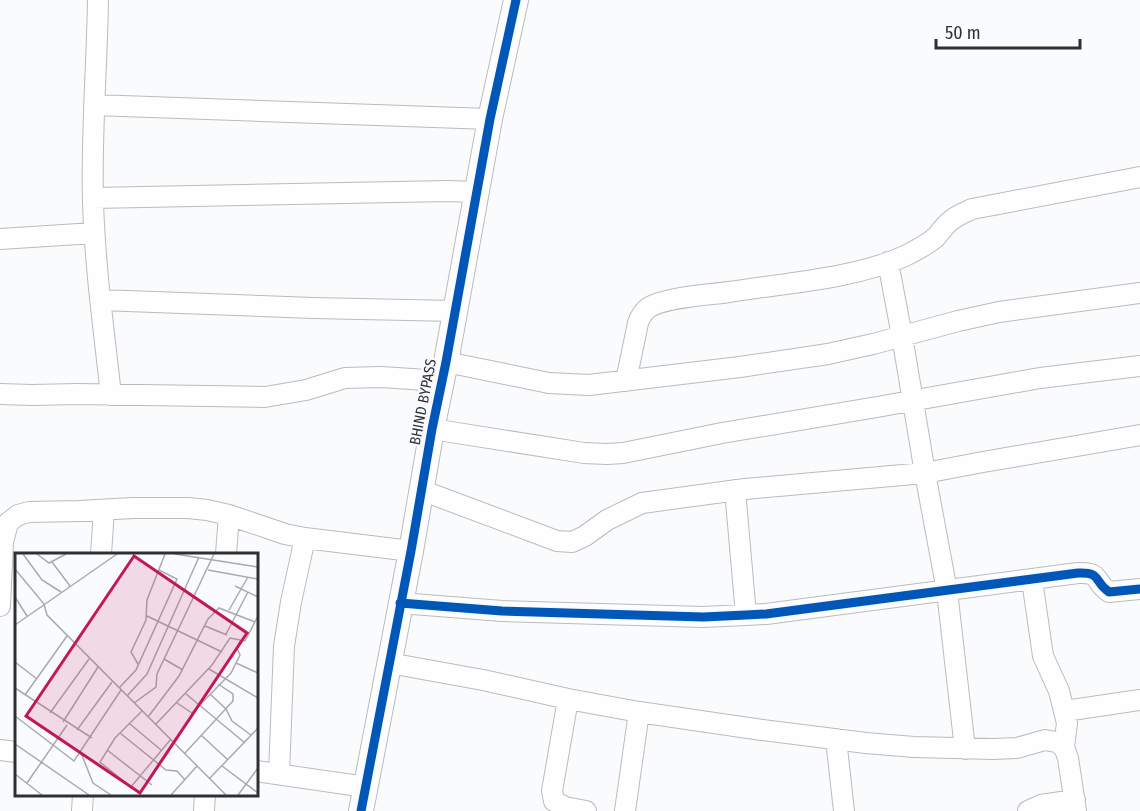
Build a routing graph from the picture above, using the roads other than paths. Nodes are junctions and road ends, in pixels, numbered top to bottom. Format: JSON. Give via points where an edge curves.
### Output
{"nodes":[{"id":1,"x":98,"y":0,"type":"edge"},
{"id":2,"x":516,"y":0,"type":"edge"},
{"id":3,"x":94,"y":105,"type":"junction"},
{"id":4,"x":490,"y":119,"type":"junction"},
{"id":5,"x":1140,"y":177,"type":"edge"},
{"id":6,"x":477,"y":192,"type":"junction"},
{"id":7,"x":93,"y":198,"type":"junction"},
{"id":8,"x":94,"y":233,"type":"junction"},
{"id":9,"x":0,"y":239,"type":"edge"},
{"id":10,"x":888,"y":262,"type":"junction"},
{"id":11,"x":1140,"y":293,"type":"edge"},
{"id":12,"x":100,"y":300,"type":"junction"},
{"id":13,"x":455,"y":311,"type":"junction"},
{"id":14,"x":902,"y":336,"type":"junction"},
{"id":15,"x":1140,"y":366,"type":"edge"},
{"id":16,"x":444,"y":372,"type":"junction"},
{"id":17,"x":626,"y":381,"type":"junction"},
{"id":18,"x":1,"y":395,"type":"edge"},
{"id":19,"x":111,"y":395,"type":"junction"},
{"id":20,"x":912,"y":401,"type":"junction"},
{"id":21,"x":432,"y":429,"type":"junction"},
{"id":22,"x":1140,"y":435,"type":"edge"},
{"id":23,"x":925,"y":473,"type":"junction"},
{"id":24,"x":422,"y":490,"type":"junction"},
{"id":25,"x":735,"y":490,"type":"junction"},
{"id":26,"x":104,"y":510,"type":"junction"},
{"id":27,"x":229,"y":515,"type":"junction"},
{"id":28,"x":305,"y":538,"type":"junction"},
{"id":29,"x":411,"y":551,"type":"junction"},
{"id":30,"x":101,"y":553,"type":"edge"},
{"id":31,"x":226,"y":553,"type":"edge"},
{"id":32,"x":1032,"y":580,"type":"junction"},
{"id":33,"x":1140,"y":589,"type":"edge"},
{"id":34,"x":946,"y":591,"type":"junction"},
{"id":35,"x":400,"y":603,"type":"junction"},
{"id":36,"x":0,"y":606,"type":"edge"},
{"id":37,"x":746,"y":615,"type":"junction"},
{"id":38,"x":389,"y":663,"type":"junction"},
{"id":39,"x":568,"y":699,"type":"junction"},
{"id":40,"x":1140,"y":700,"type":"edge"},
{"id":41,"x":1065,"y":711,"type":"junction"},
{"id":42,"x":639,"y":712,"type":"junction"},
{"id":43,"x":836,"y":739,"type":"junction"},
{"id":44,"x":1064,"y":747,"type":"junction"},
{"id":45,"x":965,"y":749,"type":"junction"},
{"id":46,"x":0,"y":750,"type":"edge"},
{"id":47,"x":15,"y":752,"type":"edge"},
{"id":48,"x":258,"y":771,"type":"edge"},
{"id":49,"x":279,"y":774,"type":"junction"},
{"id":50,"x":366,"y":787,"type":"junction"},
{"id":51,"x":83,"y":796,"type":"edge"},
{"id":52,"x":205,"y":796,"type":"edge"},
{"id":53,"x":1075,"y":805,"type":"edge"},
{"id":54,"x":82,"y":811,"type":"edge"},
{"id":55,"x":204,"y":811,"type":"edge"},
{"id":56,"x":361,"y":811,"type":"edge"},
{"id":57,"x":586,"y":811,"type":"edge"},
{"id":58,"x":625,"y":811,"type":"edge"},
{"id":59,"x":844,"y":811,"type":"edge"},
{"id":60,"x":1028,"y":811,"type":"edge"}],
"edges":[{"from":1,"to":3,"type":"street"},
{"from":2,"to":4,"type":"street","name":"BHIND BYPASS"},
{"from":3,"to":4,"type":"street"},
{"from":3,"to":7,"type":"street"},
{"from":4,"to":6,"type":"street","name":"BHIND BYPASS"},
{"from":5,"to":10,"type":"street","via":[[972,209],[957,215],[921,248]]},
{"from":6,"to":7,"type":"street"},
{"from":6,"to":13,"type":"street","name":"BHIND BYPASS"},
{"from":7,"to":8,"type":"street"},
{"from":8,"to":9,"type":"street"},
{"from":8,"to":12,"type":"street"},
{"from":10,"to":14,"type":"street"},
{"from":10,"to":17,"type":"street","via":[[835,276],[660,303],[641,315]]},
{"from":11,"to":14,"type":"street","via":[[999,312]]},
{"from":12,"to":13,"type":"street"},
{"from":12,"to":19,"type":"street"},
{"from":13,"to":16,"type":"street","name":"BHIND BYPASS"},
{"from":14,"to":17,"type":"street","via":[[828,354]]},
{"from":14,"to":20,"type":"street"},
{"from":15,"to":20,"type":"street","via":[[1040,378]]},
{"from":16,"to":17,"type":"street","via":[[589,386]]},
{"from":16,"to":19,"type":"street","via":[[345,378],[265,397]]},
{"from":16,"to":21,"type":"street","name":"BHIND BYPASS"},
{"from":18,"to":19,"type":"street"},
{"from":20,"to":21,"type":"street","via":[[607,454]]},
{"from":20,"to":23,"type":"street"},
{"from":21,"to":24,"type":"street","name":"BHIND BYPASS"},
{"from":22,"to":23,"type":"street"},
{"from":23,"to":25,"type":"street"},
{"from":23,"to":34,"type":"street"},
{"from":24,"to":25,"type":"street","via":[[558,541],[572,542],[642,503]]},
{"from":24,"to":29,"type":"street","name":"BHIND BYPASS"},
{"from":25,"to":37,"type":"street"},
{"from":26,"to":27,"type":"street","via":[[188,508]]},
{"from":26,"to":30,"type":"street"},
{"from":26,"to":36,"type":"street","via":[[18,514],[8,524],[3,542]]},
{"from":27,"to":28,"type":"street"},
{"from":27,"to":31,"type":"street"},
{"from":28,"to":29,"type":"street"},
{"from":28,"to":49,"type":"street","via":[[284,646]]},
{"from":29,"to":35,"type":"street","name":"BHIND BYPASS"},
{"from":32,"to":33,"type":"street","via":[[1089,573],[1109,592]]},
{"from":32,"to":34,"type":"street"},
{"from":32,"to":41,"type":"street","via":[[1043,656]]},
{"from":34,"to":37,"type":"street"},
{"from":34,"to":45,"type":"street"},
{"from":35,"to":37,"type":"street","via":[[502,611]]},
{"from":35,"to":38,"type":"street","name":"BHIND BYPASS"},
{"from":38,"to":39,"type":"street"},
{"from":38,"to":50,"type":"street","name":"BHIND BYPASS"},
{"from":39,"to":42,"type":"street"},
{"from":39,"to":57,"type":"street","via":[[552,791],[554,801]]},
{"from":40,"to":41,"type":"street"},
{"from":41,"to":44,"type":"street"},
{"from":42,"to":43,"type":"street"},
{"from":42,"to":58,"type":"street"},
{"from":43,"to":45,"type":"street"},
{"from":43,"to":59,"type":"street"},
{"from":44,"to":45,"type":"street","via":[[1045,740],[1017,748]]},
{"from":44,"to":53,"type":"street"},
{"from":46,"to":47,"type":"street"},
{"from":48,"to":49,"type":"street"},
{"from":49,"to":50,"type":"street"},
{"from":50,"to":56,"type":"street","name":"BHIND BYPASS"},
{"from":51,"to":54,"type":"street"},
{"from":52,"to":55,"type":"street"},
{"from":53,"to":60,"type":"street","via":[[1041,805]]}]}
